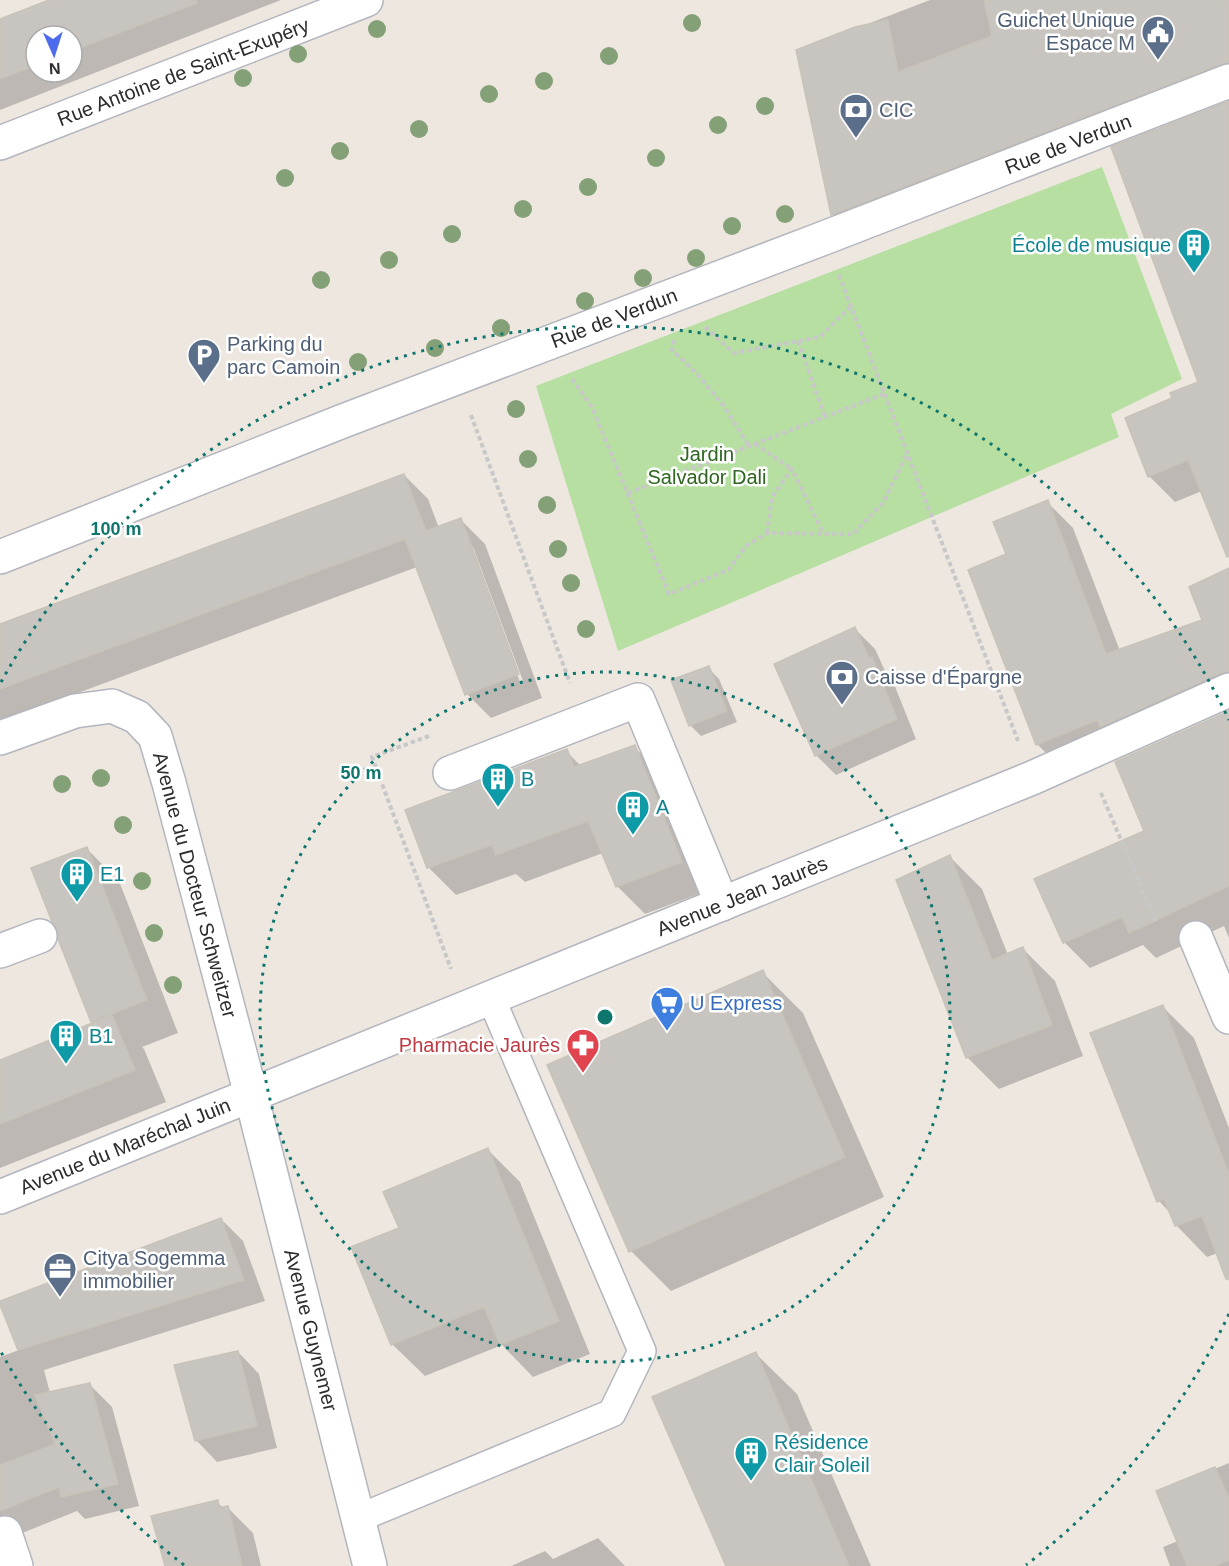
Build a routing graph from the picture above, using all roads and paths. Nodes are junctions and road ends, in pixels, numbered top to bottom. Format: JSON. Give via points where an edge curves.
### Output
{"nodes":[{"id":1,"x":366,"y":0,"type":"edge"},
{"id":2,"x":1229,"y":81,"type":"edge"},
{"id":3,"x":0,"y":143,"type":"edge"},
{"id":4,"x":824,"y":238,"type":"junction"},
{"id":5,"x":678,"y":300,"type":"junction"},
{"id":6,"x":851,"y":306,"type":"junction"},
{"id":7,"x":798,"y":341,"type":"junction"},
{"id":8,"x":545,"y":344,"type":"junction"},
{"id":9,"x":458,"y":378,"type":"junction"},
{"id":10,"x":884,"y":394,"type":"junction"},
{"id":11,"x":825,"y":417,"type":"junction"},
{"id":12,"x":755,"y":444,"type":"junction"},
{"id":13,"x":748,"y":446,"type":"junction"},
{"id":14,"x":908,"y":454,"type":"junction"},
{"id":15,"x":792,"y":469,"type":"junction"},
{"id":16,"x":628,"y":493,"type":"junction"},
{"id":17,"x":766,"y":533,"type":"junction"},
{"id":18,"x":823,"y":533,"type":"junction"},
{"id":19,"x":0,"y":557,"type":"edge"},
{"id":20,"x":560,"y":687,"type":"dead end"},
{"id":21,"x":1229,"y":690,"type":"edge"},
{"id":22,"x":438,"y":732,"type":"dead end"},
{"id":23,"x":0,"y":738,"type":"edge"},
{"id":24,"x":1085,"y":754,"type":"junction"},
{"id":25,"x":450,"y":773,"type":"dead end"},
{"id":26,"x":1032,"y":778,"type":"junction"},
{"id":27,"x":722,"y":904,"type":"junction"},
{"id":28,"x":40,"y":936,"type":"dead end"},
{"id":29,"x":1196,"y":938,"type":"joint"},
{"id":30,"x":0,"y":951,"type":"edge"},
{"id":31,"x":478,"y":1003,"type":"junction"},
{"id":32,"x":1229,"y":1017,"type":"edge"},
{"id":33,"x":251,"y":1095,"type":"junction"},
{"id":34,"x":0,"y":1197,"type":"edge"},
{"id":35,"x":359,"y":1518,"type":"junction"},
{"id":36,"x":0,"y":1534,"type":"edge"},
{"id":37,"x":16,"y":1566,"type":"edge"},
{"id":38,"x":370,"y":1566,"type":"edge"}],
"edges":[{"from":1,"to":3,"type":"street","name":"Rue Antoine de Saint-Exupéry"},
{"from":2,"to":4,"type":"street","name":"Rue de Verdun"},
{"from":4,"to":5,"type":"street","name":"Rue de Verdun"},
{"from":4,"to":6,"type":"path"},
{"from":5,"to":7,"type":"path","via":[[734,353]]},
{"from":5,"to":8,"type":"street","name":"Rue de Verdun"},
{"from":5,"to":13,"type":"path","via":[[672,350],[723,405]]},
{"from":6,"to":7,"type":"path","via":[[819,337]]},
{"from":6,"to":10,"type":"path"},
{"from":7,"to":11,"type":"path"},
{"from":8,"to":9,"type":"street","name":"Rue de Verdun"},
{"from":8,"to":16,"type":"path","via":[[592,407]]},
{"from":9,"to":19,"type":"street","name":"Rue de Verdun"},
{"from":9,"to":20,"type":"path","via":[[571,683]]},
{"from":10,"to":11,"type":"path"},
{"from":10,"to":14,"type":"path"},
{"from":11,"to":12,"type":"path"},
{"from":12,"to":13,"type":"path"},
{"from":12,"to":15,"type":"path"},
{"from":13,"to":16,"type":"path"},
{"from":14,"to":18,"type":"path","via":[[883,503],[853,534]]},
{"from":14,"to":26,"type":"path"},
{"from":15,"to":17,"type":"path","via":[[772,497]]},
{"from":15,"to":18,"type":"path"},
{"from":16,"to":17,"type":"path","via":[[669,594],[728,570],[746,546]]},
{"from":17,"to":18,"type":"path"},
{"from":21,"to":24,"type":"street","name":"Avenue Jean Jaurès"},
{"from":22,"to":31,"type":"path","via":[[372,757]]},
{"from":23,"to":33,"type":"street","name":"Avenue du Docteur Schweitzer","via":[[75,711],[112,706],[136,717],[155,736]]},
{"from":24,"to":26,"type":"street","name":"Avenue Jean Jaurès"},
{"from":24,"to":29,"type":"path","via":[[1168,949]]},
{"from":25,"to":27,"type":"street","via":[[638,700]]},
{"from":26,"to":27,"type":"street","name":"Avenue Jean Jaurès"},
{"from":27,"to":31,"type":"street","name":"Avenue Jean Jaurès"},
{"from":28,"to":30,"type":"street"},
{"from":29,"to":32,"type":"street"},
{"from":31,"to":33,"type":"street","name":"Avenue Jean Jaurès"},
{"from":31,"to":35,"type":"lane","via":[[642,1351],[612,1413]]},
{"from":33,"to":34,"type":"street","name":"Avenue du Maréchal Juin"},
{"from":33,"to":35,"type":"street","name":"Avenue Guynemer"},
{"from":35,"to":38,"type":"street","name":"Avenue Guynemer"},
{"from":36,"to":37,"type":"street","via":[[4,1533]]}]}
